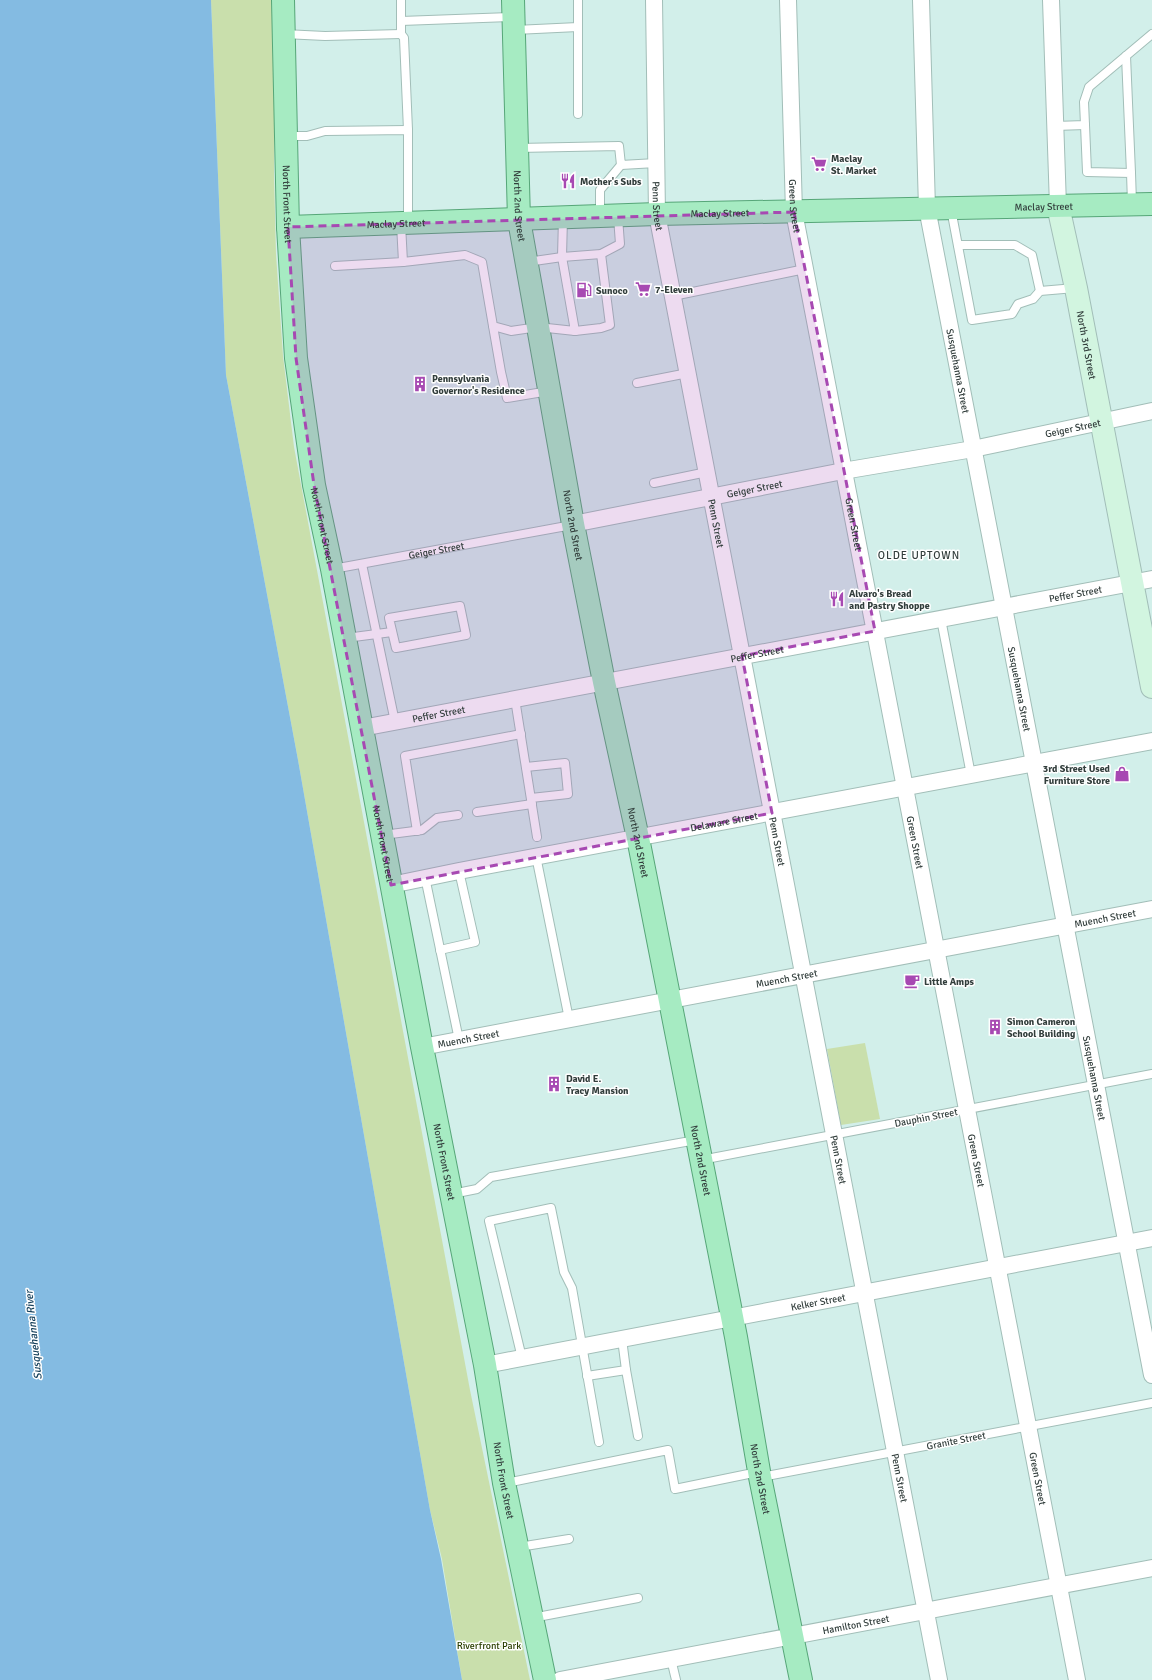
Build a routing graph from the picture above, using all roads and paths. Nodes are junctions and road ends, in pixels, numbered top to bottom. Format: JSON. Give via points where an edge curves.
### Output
{"nodes":[{"id":1,"x":283,"y":0,"type":"edge"},
{"id":2,"x":401,"y":0,"type":"edge"},
{"id":3,"x":578,"y":0,"type":"edge"},
{"id":4,"x":654,"y":0,"type":"edge"},
{"id":5,"x":788,"y":0,"type":"edge"},
{"id":6,"x":921,"y":0,"type":"edge"},
{"id":7,"x":1051,"y":0,"type":"edge"},
{"id":8,"x":513,"y":16,"type":"edge"},
{"id":9,"x":401,"y":21,"type":"junction"},
{"id":10,"x":578,"y":27,"type":"junction"},
{"id":11,"x":284,"y":34,"type":"junction"},
{"id":12,"x":401,"y":34,"type":"junction"},
{"id":13,"x":1152,"y":34,"type":"edge"},
{"id":14,"x":1126,"y":56,"type":"junction"},
{"id":15,"x":578,"y":114,"type":"dead end"},
{"id":16,"x":1085,"y":125,"type":"junction"},
{"id":17,"x":1055,"y":126,"type":"junction"},
{"id":18,"x":408,"y":130,"type":"junction"},
{"id":19,"x":286,"y":136,"type":"junction"},
{"id":20,"x":517,"y":148,"type":"junction"},
{"id":21,"x":656,"y":163,"type":"junction"},
{"id":22,"x":621,"y":165,"type":"junction"},
{"id":23,"x":1131,"y":173,"type":"junction"},
{"id":24,"x":1142,"y":204,"type":"edge"},
{"id":25,"x":1058,"y":206,"type":"junction"},
{"id":26,"x":927,"y":208,"type":"junction"},
{"id":27,"x":951,"y":209,"type":"junction"},
{"id":28,"x":794,"y":212,"type":"junction"},
{"id":29,"x":657,"y":214,"type":"junction"},
{"id":30,"x":609,"y":216,"type":"junction"},
{"id":31,"x":563,"y":218,"type":"junction"},
{"id":32,"x":519,"y":220,"type":"junction"},
{"id":33,"x":404,"y":223,"type":"junction"},
{"id":34,"x":288,"y":227,"type":"junction"},
{"id":35,"x":958,"y":245,"type":"junction"},
{"id":36,"x":601,"y":254,"type":"junction"},
{"id":37,"x":562,"y":257,"type":"junction"},
{"id":38,"x":403,"y":262,"type":"junction"},
{"id":39,"x":527,"y":262,"type":"junction"},
{"id":40,"x":335,"y":266,"type":"dead end"},
{"id":41,"x":805,"y":269,"type":"junction"},
{"id":42,"x":1076,"y":288,"type":"junction"},
{"id":43,"x":1040,"y":291,"type":"junction"},
{"id":44,"x":673,"y":296,"type":"junction"},
{"id":45,"x":493,"y":326,"type":"junction"},
{"id":46,"x":538,"y":327,"type":"junction"},
{"id":47,"x":575,"y":331,"type":"junction"},
{"id":48,"x":688,"y":373,"type":"junction"},
{"id":49,"x":637,"y":383,"type":"dead end"},
{"id":50,"x":549,"y":391,"type":"junction"},
{"id":51,"x":1152,"y":411,"type":"edge"},
{"id":52,"x":1101,"y":422,"type":"junction"},
{"id":53,"x":973,"y":448,"type":"junction"},
{"id":54,"x":843,"y":471,"type":"junction"},
{"id":55,"x":707,"y":472,"type":"junction"},
{"id":56,"x":654,"y":483,"type":"dead end"},
{"id":57,"x":712,"y":498,"type":"junction"},
{"id":58,"x":573,"y":524,"type":"junction"},
{"id":59,"x":362,"y":564,"type":"junction"},
{"id":60,"x":332,"y":569,"type":"junction"},
{"id":61,"x":1142,"y":581,"type":"edge"},
{"id":62,"x":1004,"y":607,"type":"junction"},
{"id":63,"x":940,"y":619,"type":"junction"},
{"id":64,"x":875,"y":631,"type":"junction"},
{"id":65,"x":392,"y":632,"type":"junction"},
{"id":66,"x":378,"y":634,"type":"junction"},
{"id":67,"x":346,"y":638,"type":"junction"},
{"id":68,"x":742,"y":656,"type":"junction"},
{"id":69,"x":604,"y":682,"type":"junction"},
{"id":70,"x":1152,"y":687,"type":"edge"},
{"id":71,"x":515,"y":699,"type":"junction"},
{"id":72,"x":395,"y":722,"type":"junction"},
{"id":73,"x":362,"y":728,"type":"junction"},
{"id":74,"x":521,"y":734,"type":"junction"},
{"id":75,"x":1152,"y":741,"type":"edge"},
{"id":76,"x":1034,"y":763,"type":"junction"},
{"id":77,"x":526,"y":767,"type":"junction"},
{"id":78,"x":971,"y":775,"type":"junction"},
{"id":79,"x":905,"y":787,"type":"junction"},
{"id":80,"x":532,"y":801,"type":"junction"},
{"id":81,"x":477,"y":812,"type":"dead end"},
{"id":82,"x":772,"y":813,"type":"junction"},
{"id":83,"x":458,"y":815,"type":"dead end"},
{"id":84,"x":417,"y":831,"type":"junction"},
{"id":85,"x":382,"y":835,"type":"junction"},
{"id":86,"x":538,"y":837,"type":"dead end"},
{"id":87,"x":638,"y":838,"type":"junction"},
{"id":88,"x":536,"y":856,"type":"junction"},
{"id":89,"x":458,"y":871,"type":"junction"},
{"id":90,"x":425,"y":877,"type":"junction"},
{"id":91,"x":391,"y":885,"type":"junction"},
{"id":92,"x":1152,"y":909,"type":"edge"},
{"id":93,"x":1065,"y":925,"type":"junction"},
{"id":94,"x":440,"y":950,"type":"junction"},
{"id":95,"x":936,"y":950,"type":"junction"},
{"id":96,"x":803,"y":975,"type":"junction"},
{"id":97,"x":669,"y":1000,"type":"junction"},
{"id":98,"x":569,"y":1019,"type":"junction"},
{"id":99,"x":459,"y":1040,"type":"junction"},
{"id":100,"x":422,"y":1047,"type":"junction"},
{"id":101,"x":1152,"y":1074,"type":"edge"},
{"id":102,"x":1096,"y":1085,"type":"junction"},
{"id":103,"x":967,"y":1109,"type":"junction"},
{"id":104,"x":834,"y":1134,"type":"junction"},
{"id":105,"x":698,"y":1150,"type":"junction"},
{"id":106,"x":451,"y":1194,"type":"junction"},
{"id":107,"x":1152,"y":1238,"type":"edge"},
{"id":108,"x":1127,"y":1243,"type":"junction"},
{"id":109,"x":998,"y":1268,"type":"junction"},
{"id":110,"x":865,"y":1293,"type":"junction"},
{"id":111,"x":732,"y":1318,"type":"junction"},
{"id":112,"x":622,"y":1339,"type":"junction"},
{"id":113,"x":582,"y":1347,"type":"junction"},
{"id":114,"x":522,"y":1358,"type":"junction"},
{"id":115,"x":485,"y":1365,"type":"junction"},
{"id":116,"x":626,"y":1370,"type":"junction"},
{"id":117,"x":1152,"y":1375,"type":"edge"},
{"id":118,"x":587,"y":1376,"type":"junction"},
{"id":119,"x":1152,"y":1403,"type":"edge"},
{"id":120,"x":1028,"y":1426,"type":"junction"},
{"id":121,"x":638,"y":1436,"type":"dead end"},
{"id":122,"x":599,"y":1442,"type":"dead end"},
{"id":123,"x":895,"y":1451,"type":"junction"},
{"id":124,"x":760,"y":1475,"type":"junction"},
{"id":125,"x":504,"y":1483,"type":"junction"},
{"id":126,"x":569,"y":1538,"type":"dead end"},
{"id":127,"x":516,"y":1547,"type":"junction"},
{"id":128,"x":1152,"y":1568,"type":"edge"},
{"id":129,"x":1059,"y":1586,"type":"junction"},
{"id":130,"x":638,"y":1598,"type":"dead end"},
{"id":131,"x":926,"y":1611,"type":"junction"},
{"id":132,"x":532,"y":1618,"type":"junction"},
{"id":133,"x":792,"y":1636,"type":"junction"},
{"id":134,"x":671,"y":1659,"type":"junction"},
{"id":135,"x":545,"y":1680,"type":"edge"},
{"id":136,"x":560,"y":1680,"type":"edge"},
{"id":137,"x":676,"y":1680,"type":"edge"},
{"id":138,"x":801,"y":1680,"type":"edge"},
{"id":139,"x":940,"y":1680,"type":"edge"},
{"id":140,"x":1077,"y":1680,"type":"edge"}],
"edges":[{"from":1,"to":11,"type":"main road","name":"North Front Street"},
{"from":2,"to":9,"type":"lane"},
{"from":3,"to":10,"type":"lane"},
{"from":4,"to":21,"type":"street","name":"Penn Street"},
{"from":5,"to":28,"type":"street","name":"Green Street"},
{"from":6,"to":26,"type":"street","name":"Susquehanna Street"},
{"from":7,"to":17,"type":"street","name":"North 3rd Street"},
{"from":8,"to":9,"type":"lane"},
{"from":8,"to":10,"type":"lane"},
{"from":8,"to":20,"type":"main road","name":"North 2nd Street"},
{"from":9,"to":12,"type":"lane"},
{"from":10,"to":15,"type":"lane"},
{"from":11,"to":12,"type":"lane"},
{"from":11,"to":19,"type":"main road","name":"North Front Street"},
{"from":12,"to":18,"type":"lane","via":[[404,38]]},
{"from":13,"to":14,"type":"lane"},
{"from":14,"to":16,"type":"lane","via":[[1089,87],[1084,102]]},
{"from":14,"to":23,"type":"lane"},
{"from":16,"to":17,"type":"lane"},
{"from":16,"to":23,"type":"lane","via":[[1087,172]]},
{"from":17,"to":25,"type":"street","name":"North 3rd Street"},
{"from":18,"to":19,"type":"lane","via":[[325,131],[307,136]]},
{"from":18,"to":33,"type":"lane"},
{"from":19,"to":34,"type":"main road","name":"North Front Street"},
{"from":20,"to":22,"type":"lane","via":[[619,146]]},
{"from":20,"to":32,"type":"main road","name":"North 2nd Street"},
{"from":21,"to":22,"type":"lane"},
{"from":21,"to":29,"type":"street","name":"Penn Street"},
{"from":22,"to":30,"type":"lane","via":[[600,190]]},
{"from":23,"to":24,"type":"lane"},
{"from":24,"to":25,"type":"main road","name":"Maclay Street"},
{"from":25,"to":27,"type":"main road","name":"Maclay Street"},
{"from":25,"to":42,"type":"main road","name":"North 3rd Street"},
{"from":26,"to":27,"type":"main road","name":"Maclay Street"},
{"from":26,"to":28,"type":"main road","name":"Maclay Street"},
{"from":26,"to":53,"type":"street","name":"Susquehanna Street"},
{"from":27,"to":35,"type":"lane"},
{"from":28,"to":29,"type":"main road","name":"Maclay Street"},
{"from":28,"to":41,"type":"street","name":"Green Street"},
{"from":29,"to":30,"type":"main road","name":"Maclay Street"},
{"from":29,"to":44,"type":"street","name":"Penn Street"},
{"from":30,"to":31,"type":"main road","name":"Maclay Street"},
{"from":30,"to":36,"type":"lane","via":[[620,244]]},
{"from":31,"to":32,"type":"main road","name":"Maclay Street"},
{"from":31,"to":37,"type":"lane"},
{"from":32,"to":33,"type":"main road","name":"Maclay Street"},
{"from":32,"to":39,"type":"main road","name":"North 2nd Street"},
{"from":33,"to":34,"type":"main road","name":"Maclay Street"},
{"from":33,"to":38,"type":"lane"},
{"from":34,"to":60,"type":"main road","name":"North Front Street","via":[[296,358],[314,485]]},
{"from":35,"to":43,"type":"lane","via":[[1015,245],[1032,255]]},
{"from":35,"to":43,"type":"lane","via":[[972,320],[1012,314],[1018,304],[1033,299]]},
{"from":36,"to":37,"type":"lane"},
{"from":36,"to":47,"type":"lane","via":[[610,325]]},
{"from":37,"to":39,"type":"lane"},
{"from":37,"to":47,"type":"lane"},
{"from":38,"to":40,"type":"lane"},
{"from":38,"to":45,"type":"lane","via":[[465,254],[482,262]]},
{"from":39,"to":46,"type":"main road","name":"North 2nd Street"},
{"from":41,"to":44,"type":"lane"},
{"from":41,"to":54,"type":"street","name":"Green Street"},
{"from":42,"to":43,"type":"lane"},
{"from":42,"to":52,"type":"main road","name":"North 3rd Street"},
{"from":44,"to":48,"type":"street","name":"Penn Street"},
{"from":45,"to":46,"type":"lane","via":[[511,331]]},
{"from":45,"to":50,"type":"lane","via":[[507,398]]},
{"from":46,"to":47,"type":"lane"},
{"from":46,"to":50,"type":"main road","name":"North 2nd Street"},
{"from":48,"to":49,"type":"lane"},
{"from":48,"to":55,"type":"street","name":"Penn Street"},
{"from":50,"to":58,"type":"main road","name":"North 2nd Street"},
{"from":51,"to":52,"type":"street","name":"Geiger Street"},
{"from":52,"to":53,"type":"street","name":"Geiger Street"},
{"from":52,"to":61,"type":"main road","name":"North 3rd Street"},
{"from":53,"to":54,"type":"street","name":"Geiger Street"},
{"from":53,"to":62,"type":"street","name":"Susquehanna Street"},
{"from":54,"to":57,"type":"street","name":"Geiger Street"},
{"from":54,"to":64,"type":"street","name":"Green Street"},
{"from":55,"to":56,"type":"lane"},
{"from":55,"to":57,"type":"street","name":"Penn Street"},
{"from":57,"to":58,"type":"street","name":"Geiger Street"},
{"from":57,"to":68,"type":"street","name":"Penn Street"},
{"from":58,"to":59,"type":"lane","name":"Geiger Street"},
{"from":58,"to":69,"type":"main road","name":"North 2nd Street"},
{"from":59,"to":60,"type":"lane","name":"Geiger Street"},
{"from":59,"to":66,"type":"lane"},
{"from":60,"to":67,"type":"main road","name":"North Front Street"},
{"from":61,"to":62,"type":"street","name":"Peffer Street"},
{"from":61,"to":70,"type":"main road","name":"North 3rd Street"},
{"from":62,"to":63,"type":"street","name":"Peffer Street"},
{"from":62,"to":76,"type":"street","name":"Susquehanna Street"},
{"from":63,"to":64,"type":"street","name":"Peffer Street"},
{"from":63,"to":78,"type":"lane"},
{"from":64,"to":68,"type":"street","name":"Peffer Street"},
{"from":64,"to":79,"type":"street","name":"Green Street"},
{"from":65,"to":65,"type":"lane","via":[[396,648],[466,635],[460,606],[389,618]]},
{"from":65,"to":66,"type":"lane"},
{"from":66,"to":67,"type":"lane"},
{"from":66,"to":72,"type":"lane"},
{"from":67,"to":73,"type":"main road","name":"North Front Street"},
{"from":68,"to":69,"type":"street","name":"Peffer Street"},
{"from":68,"to":82,"type":"street","name":"Penn Street"},
{"from":69,"to":71,"type":"street","name":"Peffer Street"},
{"from":69,"to":87,"type":"main road","name":"North 2nd Street"},
{"from":71,"to":72,"type":"street","name":"Peffer Street"},
{"from":71,"to":74,"type":"lane"},
{"from":72,"to":73,"type":"street","name":"Peffer Street"},
{"from":73,"to":85,"type":"main road","name":"North Front Street"},
{"from":74,"to":77,"type":"lane"},
{"from":74,"to":84,"type":"lane","via":[[405,756]]},
{"from":75,"to":76,"type":"street","name":"Delaware Street"},
{"from":76,"to":78,"type":"street","name":"Delaware Street"},
{"from":76,"to":93,"type":"street","name":"Susquehanna Street"},
{"from":77,"to":80,"type":"lane"},
{"from":77,"to":80,"type":"lane","via":[[565,763],[568,794]]},
{"from":78,"to":79,"type":"street","name":"Delaware Street"},
{"from":79,"to":82,"type":"street","name":"Delaware Street"},
{"from":79,"to":95,"type":"street","name":"Green Street"},
{"from":80,"to":81,"type":"lane"},
{"from":80,"to":86,"type":"lane"},
{"from":82,"to":87,"type":"street","name":"Delaware Street"},
{"from":82,"to":96,"type":"street","name":"Penn Street"},
{"from":83,"to":84,"type":"lane","via":[[437,818]]},
{"from":84,"to":85,"type":"lane"},
{"from":85,"to":91,"type":"main road","name":"North Front Street"},
{"from":87,"to":88,"type":"street","name":"Delaware Street"},
{"from":87,"to":97,"type":"main road","name":"North 2nd Street"},
{"from":88,"to":89,"type":"street","name":"Delaware Street"},
{"from":88,"to":98,"type":"lane"},
{"from":89,"to":90,"type":"street","name":"Delaware Street"},
{"from":89,"to":94,"type":"lane","via":[[475,942]]},
{"from":90,"to":91,"type":"street","name":"Delaware Street"},
{"from":90,"to":94,"type":"lane"},
{"from":91,"to":100,"type":"main road","name":"North Front Street"},
{"from":92,"to":93,"type":"street","name":"Muench Street"},
{"from":93,"to":95,"type":"street","name":"Muench Street"},
{"from":93,"to":102,"type":"street","name":"Susquehanna Street"},
{"from":94,"to":99,"type":"lane"},
{"from":95,"to":96,"type":"street","name":"Muench Street"},
{"from":95,"to":103,"type":"street","name":"Green Street"},
{"from":96,"to":97,"type":"street","name":"Muench Street"},
{"from":96,"to":104,"type":"street","name":"Penn Street"},
{"from":97,"to":98,"type":"street","name":"Muench Street"},
{"from":97,"to":105,"type":"main road","name":"North 2nd Street"},
{"from":98,"to":99,"type":"street","name":"Muench Street"},
{"from":99,"to":100,"type":"street","name":"Muench Street"},
{"from":100,"to":106,"type":"main road","name":"North Front Street"},
{"from":101,"to":102,"type":"lane","name":"Dauphin Street"},
{"from":102,"to":103,"type":"lane","name":"Dauphin Street"},
{"from":102,"to":108,"type":"street","name":"Susquehanna Street"},
{"from":103,"to":104,"type":"lane","name":"Dauphin Street"},
{"from":103,"to":109,"type":"street","name":"Green Street"},
{"from":104,"to":105,"type":"lane","name":"Dauphin Street"},
{"from":104,"to":110,"type":"street","name":"Penn Street"},
{"from":105,"to":106,"type":"lane","name":"Dauphin Street","via":[[491,1177],[477,1189]]},
{"from":105,"to":111,"type":"main road","name":"North 2nd Street"},
{"from":106,"to":115,"type":"main road","name":"North Front Street"},
{"from":107,"to":108,"type":"street","name":"Kelker Street"},
{"from":108,"to":109,"type":"street","name":"Kelker Street"},
{"from":108,"to":117,"type":"street","name":"Susquehanna Street"},
{"from":109,"to":110,"type":"street","name":"Kelker Street"},
{"from":109,"to":120,"type":"street","name":"Green Street"},
{"from":110,"to":111,"type":"street","name":"Kelker Street"},
{"from":110,"to":123,"type":"street","name":"Penn Street"},
{"from":111,"to":112,"type":"street","name":"Kelker Street"},
{"from":111,"to":124,"type":"main road","name":"North 2nd Street"},
{"from":112,"to":113,"type":"street","name":"Kelker Street"},
{"from":112,"to":116,"type":"lane"},
{"from":113,"to":114,"type":"street","name":"Kelker Street"},
{"from":113,"to":114,"type":"lane","via":[[572,1288],[564,1272],[551,1208],[489,1221]]},
{"from":113,"to":118,"type":"lane"},
{"from":114,"to":115,"type":"street","name":"Kelker Street"},
{"from":115,"to":125,"type":"main road","name":"North Front Street"},
{"from":116,"to":118,"type":"lane"},
{"from":116,"to":121,"type":"lane"},
{"from":118,"to":122,"type":"lane"},
{"from":119,"to":120,"type":"lane","name":"Granite Street"},
{"from":120,"to":123,"type":"lane","name":"Granite Street"},
{"from":120,"to":129,"type":"street","name":"Green Street"},
{"from":123,"to":124,"type":"lane","name":"Granite Street"},
{"from":123,"to":131,"type":"street","name":"Penn Street"},
{"from":124,"to":125,"type":"lane","name":"Granite Street","via":[[675,1489],[668,1450]]},
{"from":124,"to":133,"type":"main road","name":"North 2nd Street"},
{"from":125,"to":127,"type":"main road","name":"North Front Street"},
{"from":126,"to":127,"type":"lane"},
{"from":127,"to":132,"type":"main road","name":"North Front Street"},
{"from":128,"to":129,"type":"street","name":"Hamilton Street"},
{"from":129,"to":131,"type":"street","name":"Hamilton Street"},
{"from":129,"to":140,"type":"street","name":"Green Street"},
{"from":130,"to":132,"type":"lane"},
{"from":131,"to":133,"type":"street","name":"Hamilton Street"},
{"from":131,"to":139,"type":"street","name":"Penn Street"},
{"from":132,"to":135,"type":"main road","name":"North Front Street"},
{"from":133,"to":134,"type":"street","name":"Hamilton Street"},
{"from":133,"to":138,"type":"main road","name":"North 2nd Street"},
{"from":134,"to":136,"type":"street","name":"Hamilton Street"},
{"from":134,"to":137,"type":"lane"}]}
